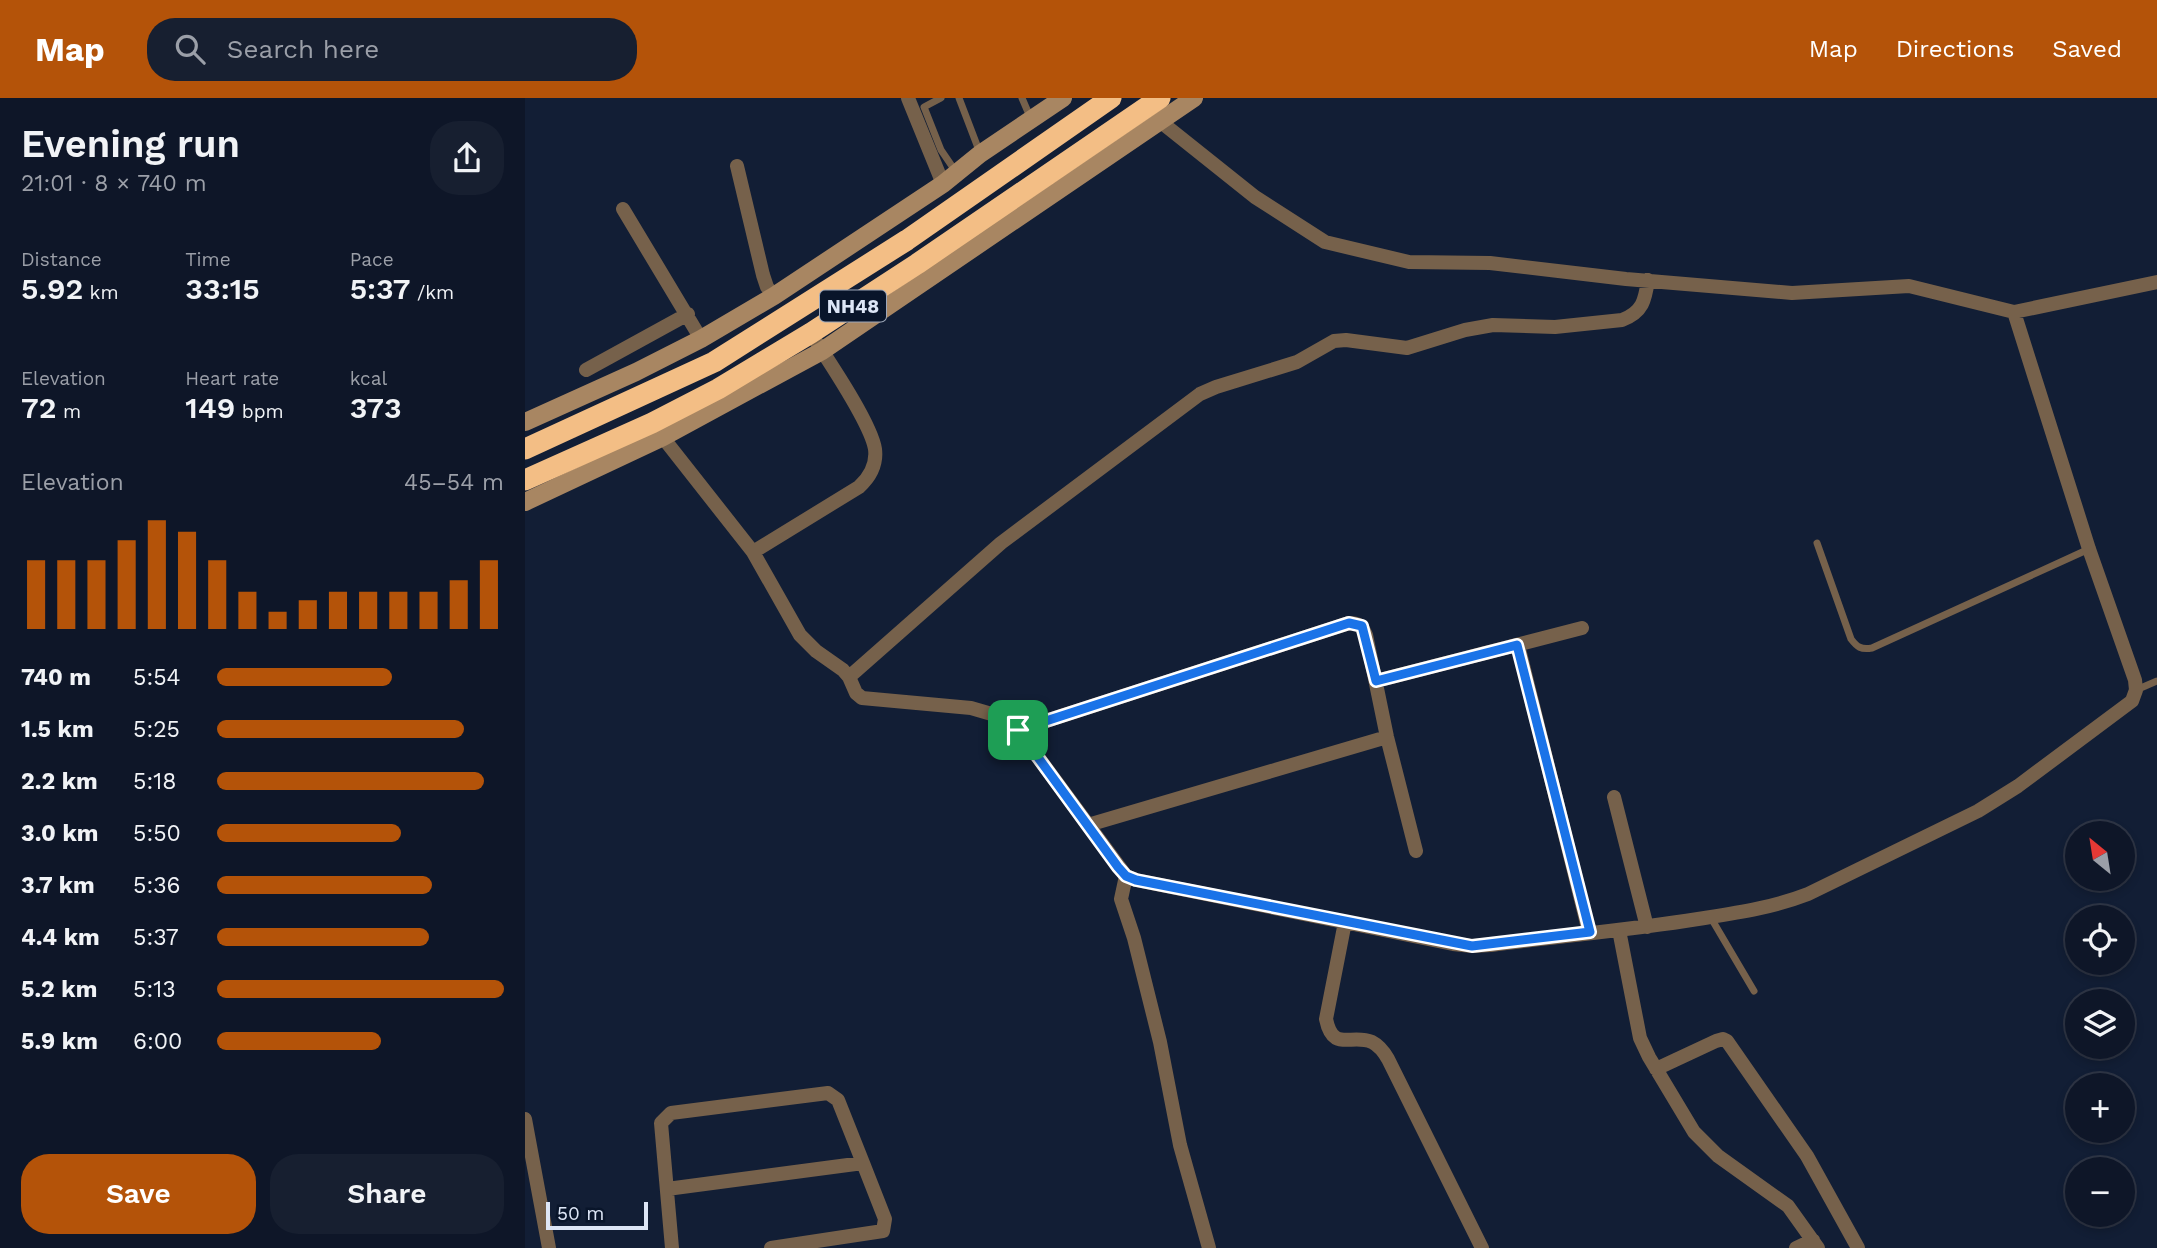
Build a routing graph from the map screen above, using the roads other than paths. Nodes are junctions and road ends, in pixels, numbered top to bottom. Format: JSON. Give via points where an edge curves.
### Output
{"nodes":[{"id":1,"x":908,"y":98,"type":"edge"},
{"id":2,"x":941,"y":98,"type":"edge"},
{"id":3,"x":959,"y":98,"type":"edge"},
{"id":4,"x":1022,"y":98,"type":"edge"},
{"id":5,"x":1063,"y":98,"type":"edge"},
{"id":6,"x":1111,"y":98,"type":"edge"},
{"id":7,"x":1160,"y":98,"type":"edge"},
{"id":8,"x":1193,"y":98,"type":"edge"},
{"id":9,"x":1031,"y":120,"type":"junction"},
{"id":10,"x":1161,"y":122,"type":"junction"},
{"id":11,"x":980,"y":154,"type":"junction"},
{"id":12,"x":737,"y":166,"type":"dead end"},
{"id":13,"x":949,"y":179,"type":"junction"},
{"id":14,"x":623,"y":209,"type":"dead end"},
{"id":15,"x":1648,"y":280,"type":"junction"},
{"id":16,"x":2157,"y":282,"type":"edge"},
{"id":17,"x":774,"y":296,"type":"junction"},
{"id":18,"x":2014,"y":312,"type":"junction"},
{"id":19,"x":688,"y":314,"type":"junction"},
{"id":20,"x":701,"y":339,"type":"junction"},
{"id":21,"x":816,"y":342,"type":"junction"},
{"id":22,"x":586,"y":370,"type":"dead end"},
{"id":23,"x":525,"y":422,"type":"edge"},
{"id":24,"x":658,"y":430,"type":"junction"},
{"id":25,"x":525,"y":449,"type":"edge"},
{"id":26,"x":525,"y":480,"type":"edge"},
{"id":27,"x":525,"y":502,"type":"edge"},
{"id":28,"x":1817,"y":543,"type":"dead end"},
{"id":29,"x":2089,"y":548,"type":"junction"},
{"id":30,"x":753,"y":552,"type":"junction"},
{"id":31,"x":1582,"y":628,"type":"dead end"},
{"id":32,"x":1517,"y":645,"type":"junction"},
{"id":33,"x":849,"y":677,"type":"junction"},
{"id":34,"x":1376,"y":681,"type":"junction"},
{"id":35,"x":2157,"y":681,"type":"edge"},
{"id":36,"x":2136,"y":690,"type":"junction"},
{"id":37,"x":1018,"y":730,"type":"junction"},
{"id":38,"x":1387,"y":737,"type":"junction"},
{"id":39,"x":1615,"y":797,"type":"dead end"},
{"id":40,"x":1088,"y":825,"type":"junction"},
{"id":41,"x":1416,"y":852,"type":"dead end"},
{"id":42,"x":1126,"y":876,"type":"junction"},
{"id":43,"x":1710,"y":917,"type":"junction"},
{"id":44,"x":1345,"y":922,"type":"junction"},
{"id":45,"x":1647,"y":927,"type":"junction"},
{"id":46,"x":1619,"y":930,"type":"junction"},
{"id":47,"x":1590,"y":932,"type":"junction"},
{"id":48,"x":1754,"y":991,"type":"dead end"},
{"id":49,"x":1656,"y":1069,"type":"junction"},
{"id":50,"x":525,"y":1119,"type":"edge"},
{"id":51,"x":863,"y":1163,"type":"junction"},
{"id":52,"x":667,"y":1189,"type":"junction"},
{"id":53,"x":851,"y":1243,"type":"edge"},
{"id":54,"x":1816,"y":1244,"type":"edge"},
{"id":55,"x":549,"y":1248,"type":"edge"},
{"id":56,"x":672,"y":1248,"type":"edge"},
{"id":57,"x":771,"y":1248,"type":"edge"},
{"id":58,"x":1209,"y":1248,"type":"edge"},
{"id":59,"x":1482,"y":1248,"type":"edge"},
{"id":60,"x":1795,"y":1248,"type":"edge"},
{"id":61,"x":1858,"y":1248,"type":"edge"}],
"edges":[{"from":1,"to":13,"type":"street"},
{"from":2,"to":13,"type":"lane","via":[[924,107]]},
{"from":3,"to":11,"type":"lane"},
{"from":4,"to":9,"type":"lane"},
{"from":5,"to":9,"type":"street"},
{"from":6,"to":25,"type":"highway","number":"NH48","via":[[907,240],[714,362]]},
{"from":7,"to":21,"type":"highway","number":"NH48","via":[[918,264]]},
{"from":8,"to":10,"type":"street"},
{"from":9,"to":11,"type":"street"},
{"from":10,"to":15,"type":"street","via":[[1255,197],[1325,242],[1409,262],[1490,263]]},
{"from":10,"to":21,"type":"street"},
{"from":11,"to":13,"type":"street"},
{"from":12,"to":17,"type":"street","via":[[763,275]]},
{"from":13,"to":17,"type":"street"},
{"from":14,"to":19,"type":"street"},
{"from":15,"to":18,"type":"street","via":[[1792,293],[1909,286]]},
{"from":15,"to":33,"type":"street","via":[[1645,302],[1622,320],[1555,327],[1486,326],[1406,348],[1333,341],[1297,362],[1200,394],[1001,543]]},
{"from":16,"to":18,"type":"street"},
{"from":17,"to":20,"type":"street"},
{"from":18,"to":29,"type":"street"},
{"from":19,"to":20,"type":"street"},
{"from":19,"to":22,"type":"street"},
{"from":20,"to":23,"type":"street"},
{"from":21,"to":24,"type":"highway","number":"NH48","via":[[718,389]]},
{"from":21,"to":30,"type":"street","via":[[871,436],[875,449],[871,473],[859,487]]},
{"from":24,"to":26,"type":"highway","number":"NH48"},
{"from":24,"to":27,"type":"street"},
{"from":24,"to":30,"type":"street"},
{"from":28,"to":29,"type":"lane","via":[[1851,639],[1863,649]]},
{"from":29,"to":36,"type":"street"},
{"from":30,"to":33,"type":"street","via":[[800,635]]},
{"from":31,"to":32,"type":"street"},
{"from":32,"to":34,"type":"street"},
{"from":32,"to":47,"type":"street"},
{"from":33,"to":37,"type":"street","via":[[862,698],[971,708],[995,715]]},
{"from":34,"to":37,"type":"street","via":[[1362,626],[1349,623]]},
{"from":34,"to":38,"type":"street"},
{"from":35,"to":36,"type":"lane"},
{"from":36,"to":43,"type":"street","via":[[2132,701],[1978,811],[1808,894],[1782,904]]},
{"from":37,"to":40,"type":"street"},
{"from":38,"to":40,"type":"street"},
{"from":38,"to":41,"type":"street"},
{"from":39,"to":45,"type":"street"},
{"from":40,"to":42,"type":"street"},
{"from":42,"to":44,"type":"street"},
{"from":42,"to":58,"type":"street","via":[[1121,899],[1138,951],[1180,1145]]},
{"from":43,"to":45,"type":"street"},
{"from":43,"to":48,"type":"lane"},
{"from":44,"to":47,"type":"street","via":[[1472,946]]},
{"from":44,"to":59,"type":"street","via":[[1328,1028],[1341,1041],[1370,1041],[1381,1048]]},
{"from":45,"to":46,"type":"street"},
{"from":46,"to":47,"type":"street"},
{"from":46,"to":49,"type":"street","via":[[1640,1038]]},
{"from":49,"to":54,"type":"street","via":[[1705,1145],[1788,1206]]},
{"from":49,"to":61,"type":"street","via":[[1716,1041],[1727,1041],[1807,1156]]},
{"from":50,"to":55,"type":"street"},
{"from":51,"to":52,"type":"street"},
{"from":51,"to":52,"type":"street","via":[[838,1100],[828,1093],[671,1113],[661,1122]]},
{"from":51,"to":53,"type":"street","via":[[885,1225],[883,1231]]},
{"from":52,"to":56,"type":"street"},
{"from":53,"to":57,"type":"street"},
{"from":54,"to":60,"type":"street"}]}
